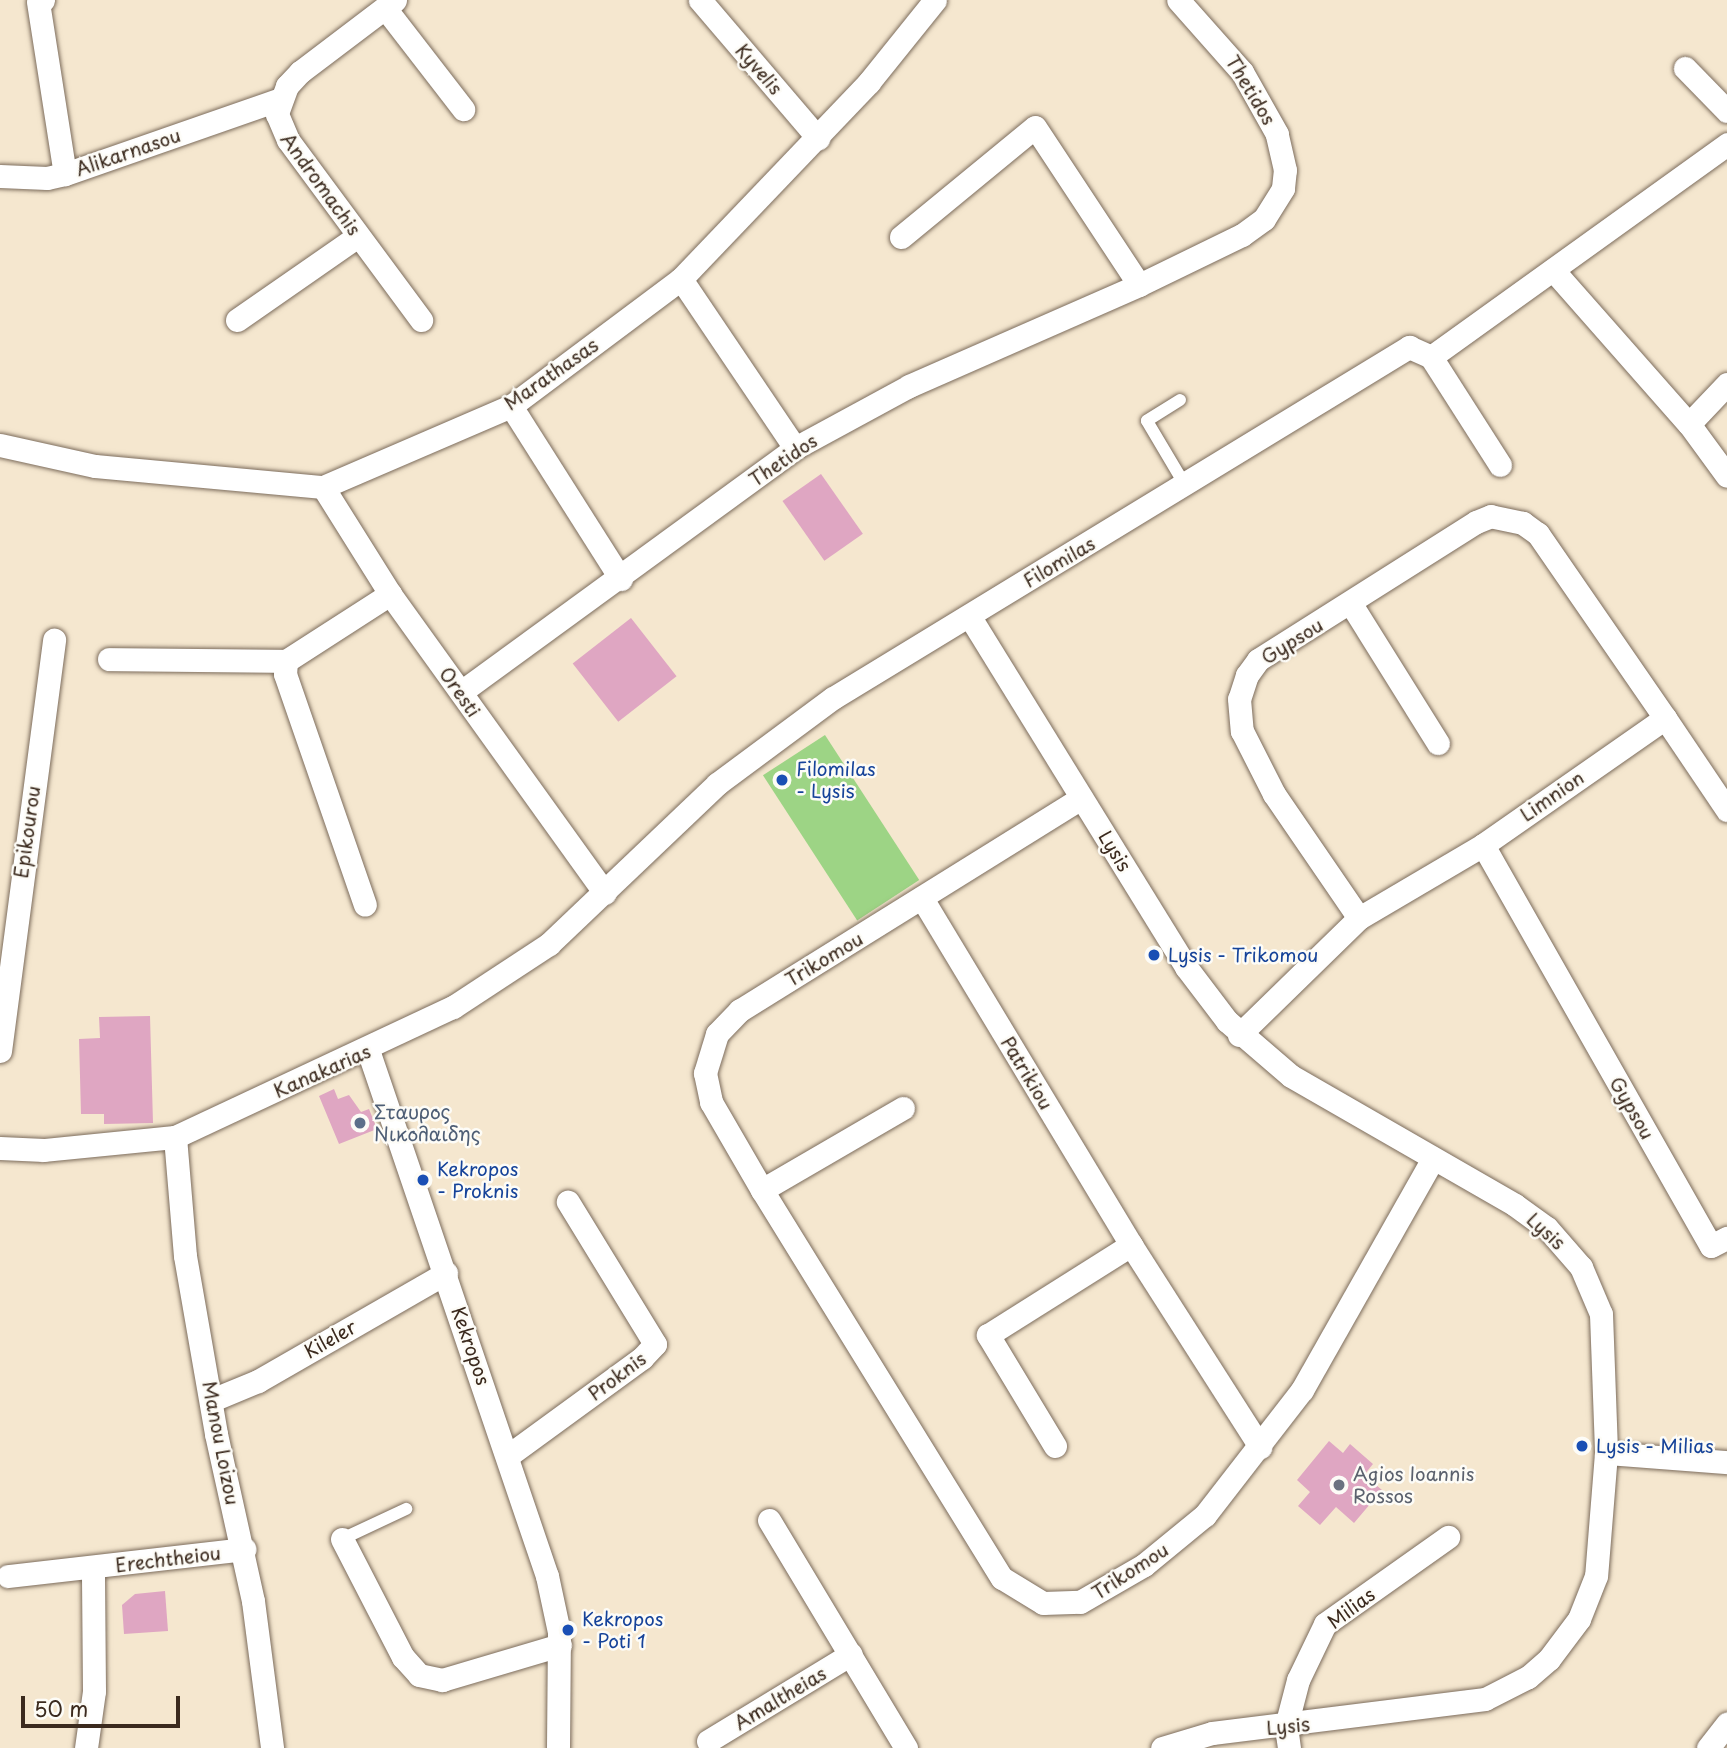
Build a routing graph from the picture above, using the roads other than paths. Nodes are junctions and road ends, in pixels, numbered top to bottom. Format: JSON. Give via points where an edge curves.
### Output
{"nodes":[{"id":1,"x":43,"y":0,"type":"edge"},
{"id":2,"x":700,"y":0,"type":"edge"},
{"id":3,"x":935,"y":0,"type":"edge"},
{"id":4,"x":1178,"y":0,"type":"edge"},
{"id":5,"x":390,"y":4,"type":"edge"},
{"id":6,"x":1685,"y":68,"type":"dead end"},
{"id":7,"x":280,"y":99,"type":"junction"},
{"id":8,"x":463,"y":109,"type":"dead end"},
{"id":9,"x":1727,"y":111,"type":"edge"},
{"id":10,"x":818,"y":138,"type":"junction"},
{"id":11,"x":1727,"y":145,"type":"edge"},
{"id":12,"x":65,"y":174,"type":"junction"},
{"id":13,"x":0,"y":176,"type":"edge"},
{"id":14,"x":358,"y":236,"type":"junction"},
{"id":15,"x":901,"y":237,"type":"dead end"},
{"id":16,"x":1553,"y":270,"type":"junction"},
{"id":17,"x":681,"y":279,"type":"junction"},
{"id":18,"x":1139,"y":285,"type":"junction"},
{"id":19,"x":237,"y":320,"type":"dead end"},
{"id":20,"x":421,"y":320,"type":"dead end"},
{"id":21,"x":1432,"y":357,"type":"junction"},
{"id":22,"x":1727,"y":384,"type":"edge"},
{"id":23,"x":1180,"y":400,"type":"dead end"},
{"id":24,"x":511,"y":406,"type":"junction"},
{"id":25,"x":1689,"y":424,"type":"junction"},
{"id":26,"x":0,"y":445,"type":"edge"},
{"id":27,"x":795,"y":448,"type":"junction"},
{"id":28,"x":1500,"y":465,"type":"dead end"},
{"id":29,"x":1727,"y":476,"type":"edge"},
{"id":30,"x":1185,"y":485,"type":"junction"},
{"id":31,"x":323,"y":487,"type":"junction"},
{"id":32,"x":621,"y":579,"type":"junction"},
{"id":33,"x":390,"y":594,"type":"junction"},
{"id":34,"x":1351,"y":604,"type":"junction"},
{"id":35,"x":970,"y":617,"type":"junction"},
{"id":36,"x":54,"y":640,"type":"dead end"},
{"id":37,"x":108,"y":659,"type":"dead end"},
{"id":38,"x":286,"y":661,"type":"junction"},
{"id":39,"x":461,"y":692,"type":"junction"},
{"id":40,"x":1665,"y":718,"type":"junction"},
{"id":41,"x":1438,"y":743,"type":"dead end"},
{"id":42,"x":1082,"y":798,"type":"junction"},
{"id":43,"x":1727,"y":810,"type":"edge"},
{"id":44,"x":1483,"y":845,"type":"junction"},
{"id":45,"x":605,"y":893,"type":"junction"},
{"id":46,"x":923,"y":900,"type":"junction"},
{"id":47,"x":365,"y":905,"type":"dead end"},
{"id":48,"x":1359,"y":918,"type":"junction"},
{"id":49,"x":1,"y":1024,"type":"edge"},
{"id":50,"x":1239,"y":1035,"type":"junction"},
{"id":51,"x":368,"y":1050,"type":"junction"},
{"id":52,"x":0,"y":1051,"type":"edge"},
{"id":53,"x":903,"y":1108,"type":"dead end"},
{"id":54,"x":175,"y":1137,"type":"junction"},
{"id":55,"x":0,"y":1149,"type":"edge"},
{"id":56,"x":1433,"y":1158,"type":"junction"},
{"id":57,"x":762,"y":1190,"type":"junction"},
{"id":58,"x":568,"y":1202,"type":"dead end"},
{"id":59,"x":1727,"y":1238,"type":"edge"},
{"id":60,"x":1130,"y":1245,"type":"junction"},
{"id":61,"x":446,"y":1273,"type":"junction"},
{"id":62,"x":212,"y":1400,"type":"junction"},
{"id":63,"x":1055,"y":1446,"type":"dead end"},
{"id":64,"x":1260,"y":1447,"type":"junction"},
{"id":65,"x":1606,"y":1453,"type":"junction"},
{"id":66,"x":509,"y":1455,"type":"junction"},
{"id":67,"x":1727,"y":1462,"type":"edge"},
{"id":68,"x":406,"y":1509,"type":"dead end"},
{"id":69,"x":769,"y":1520,"type":"dead end"},
{"id":70,"x":1448,"y":1537,"type":"dead end"},
{"id":71,"x":342,"y":1539,"type":"joint"},
{"id":72,"x":244,"y":1549,"type":"junction"},
{"id":73,"x":93,"y":1569,"type":"junction"},
{"id":74,"x":8,"y":1576,"type":"dead end"},
{"id":75,"x":560,"y":1645,"type":"junction"},
{"id":76,"x":851,"y":1654,"type":"junction"},
{"id":77,"x":1727,"y":1724,"type":"edge"},
{"id":78,"x":1287,"y":1737,"type":"edge"},
{"id":79,"x":708,"y":1741,"type":"dead end"},
{"id":80,"x":86,"y":1748,"type":"edge"},
{"id":81,"x":272,"y":1748,"type":"edge"},
{"id":82,"x":558,"y":1748,"type":"edge"},
{"id":83,"x":906,"y":1748,"type":"edge"},
{"id":84,"x":1162,"y":1748,"type":"edge"},
{"id":85,"x":1708,"y":1748,"type":"edge"}],
"edges":[{"from":1,"to":12,"type":"street","name":"Alikarnasou","via":[[38,2]]},
{"from":2,"to":10,"type":"street","name":"Kyvelis"},
{"from":3,"to":10,"type":"street","name":"Marathasas"},
{"from":4,"to":18,"type":"street","name":"Thetidos","via":[[1222,45],[1256,92],[1277,134],[1285,170],[1274,206],[1254,227]]},
{"from":5,"to":7,"type":"street","via":[[300,72]]},
{"from":5,"to":8,"type":"street"},
{"from":6,"to":9,"type":"street"},
{"from":7,"to":12,"type":"street","name":"Alikarnasou"},
{"from":7,"to":14,"type":"street","name":"Andromachis","via":[[277,114],[288,141]]},
{"from":10,"to":17,"type":"street","name":"Marathasas"},
{"from":11,"to":16,"type":"street"},
{"from":12,"to":13,"type":"street"},
{"from":14,"to":19,"type":"street"},
{"from":14,"to":20,"type":"street","name":"Andromachis"},
{"from":15,"to":18,"type":"street","via":[[1035,127]]},
{"from":16,"to":21,"type":"street"},
{"from":16,"to":25,"type":"street"},
{"from":17,"to":24,"type":"street","name":"Marathasas"},
{"from":17,"to":27,"type":"street"},
{"from":18,"to":27,"type":"street","name":"Thetidos","via":[[909,386]]},
{"from":21,"to":28,"type":"street"},
{"from":21,"to":30,"type":"street","name":"Filomilas","via":[[1409,347]]},
{"from":22,"to":25,"type":"street"},
{"from":23,"to":30,"type":"lane","via":[[1147,421]]},
{"from":24,"to":31,"type":"street","name":"Marathasas"},
{"from":24,"to":32,"type":"street"},
{"from":25,"to":29,"type":"street"},
{"from":26,"to":31,"type":"street","name":"Marathasas","via":[[95,466]]},
{"from":27,"to":32,"type":"street","name":"Thetidos"},
{"from":30,"to":35,"type":"street","name":"Filomilas"},
{"from":31,"to":33,"type":"street","name":"Oresti"},
{"from":32,"to":39,"type":"street","name":"Thetidos"},
{"from":33,"to":38,"type":"street"},
{"from":33,"to":39,"type":"street","name":"Oresti"},
{"from":34,"to":40,"type":"street","name":"Gypsou","via":[[1476,522],[1491,516],[1507,519],[1538,534]]},
{"from":34,"to":41,"type":"street"},
{"from":34,"to":48,"type":"street","name":"Gypsou","via":[[1258,660],[1239,699],[1242,731],[1274,794]]},
{"from":35,"to":42,"type":"street","name":"Lysis"},
{"from":35,"to":45,"type":"street","name":"Filomilas","via":[[833,698],[752,757]]},
{"from":36,"to":49,"type":"street","name":"Epikourou"},
{"from":37,"to":38,"type":"street"},
{"from":38,"to":47,"type":"street","via":[[285,674]]},
{"from":39,"to":45,"type":"street","name":"Oresti"},
{"from":40,"to":43,"type":"street"},
{"from":40,"to":44,"type":"street","name":"Limnion"},
{"from":42,"to":46,"type":"street","name":"Trikomou"},
{"from":42,"to":50,"type":"street","name":"Lysis","via":[[1186,967]]},
{"from":44,"to":48,"type":"street","name":"Limnion"},
{"from":44,"to":59,"type":"street","name":"Gypsou","via":[[1710,1246]]},
{"from":45,"to":51,"type":"street","name":"Kanakarias","via":[[549,944],[491,985]]},
{"from":46,"to":57,"type":"street","name":"Trikomou","via":[[740,1010],[717,1034],[706,1060],[709,1095]]},
{"from":46,"to":60,"type":"street","name":"Patrikiou"},
{"from":48,"to":50,"type":"street","name":"Limnion"},
{"from":49,"to":52,"type":"street","name":"Epikourou"},
{"from":50,"to":56,"type":"street","name":"Lysis","via":[[1291,1076]]},
{"from":51,"to":54,"type":"street","name":"Kanakarias"},
{"from":51,"to":61,"type":"street","name":"Kekropos"},
{"from":53,"to":57,"type":"street"},
{"from":54,"to":55,"type":"street","name":"Kanakarias","via":[[54,1150]]},
{"from":54,"to":62,"type":"street","name":"Manou Loizou","via":[[185,1256]]},
{"from":56,"to":64,"type":"street","name":"Trikomou","via":[[1302,1390]]},
{"from":56,"to":65,"type":"street","name":"Lysis","via":[[1547,1227],[1581,1267],[1602,1323]]},
{"from":57,"to":64,"type":"street","name":"Trikomou","via":[[990,1564],[1029,1598],[1060,1605],[1080,1601],[1144,1565],[1205,1515]]},
{"from":58,"to":66,"type":"street","name":"Proknis","via":[[655,1344]]},
{"from":60,"to":63,"type":"street","via":[[988,1335]]},
{"from":60,"to":64,"type":"street","name":"Patrikiou"},
{"from":61,"to":62,"type":"street","name":"Kileler","via":[[258,1381]]},
{"from":61,"to":66,"type":"street","name":"Kekropos"},
{"from":62,"to":72,"type":"street","name":"Manou Loizou"},
{"from":65,"to":67,"type":"street"},
{"from":65,"to":78,"type":"street","name":"Lysis","via":[[1596,1576],[1579,1619],[1549,1659],[1485,1699]]},
{"from":66,"to":75,"type":"street","name":"Kekropos","via":[[547,1576]]},
{"from":68,"to":71,"type":"lane"},
{"from":69,"to":76,"type":"street"},
{"from":70,"to":78,"type":"street","name":"Milias","via":[[1325,1624],[1307,1654]]},
{"from":71,"to":75,"type":"street","via":[[403,1657],[419,1675],[442,1680]]},
{"from":72,"to":73,"type":"street","name":"Erechtheiou"},
{"from":72,"to":81,"type":"street","name":"Manou Loizou"},
{"from":73,"to":74,"type":"street","name":"Erechtheiou"},
{"from":73,"to":80,"type":"street","name":"Erechtheiou","via":[[94,1691]]},
{"from":75,"to":82,"type":"street","name":"Kekropos"},
{"from":76,"to":79,"type":"street","name":"Amaltheias"},
{"from":76,"to":83,"type":"street"},
{"from":77,"to":85,"type":"street"},
{"from":78,"to":84,"type":"street","name":"Lysis","via":[[1212,1733]]}]}
